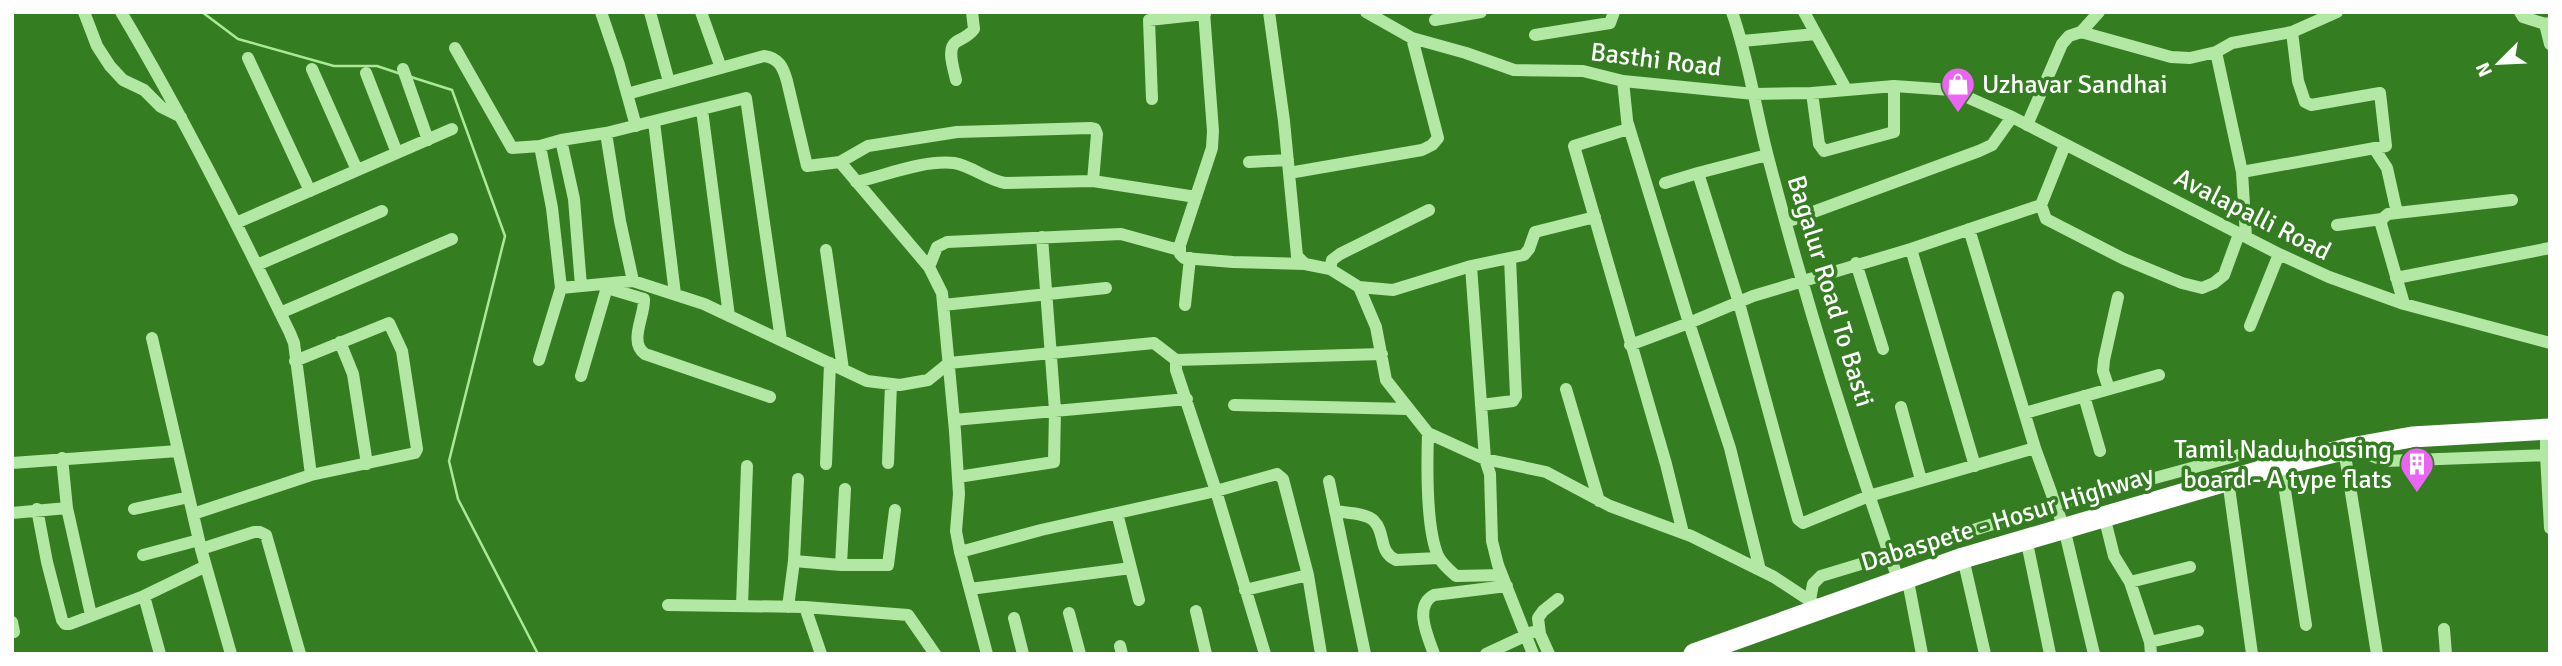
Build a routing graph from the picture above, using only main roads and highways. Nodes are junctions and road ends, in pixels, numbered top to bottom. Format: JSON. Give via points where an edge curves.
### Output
{"nodes":[{"id":1,"x":2548,"y":429,"type":"edge"},
{"id":2,"x":1703,"y":652,"type":"edge"}],
"edges":[{"from":1,"to":2,"type":"highway","name":"Dabaspete - Hosur Highway","via":[[2412,437],[2277,466],[1815,604]]}]}
